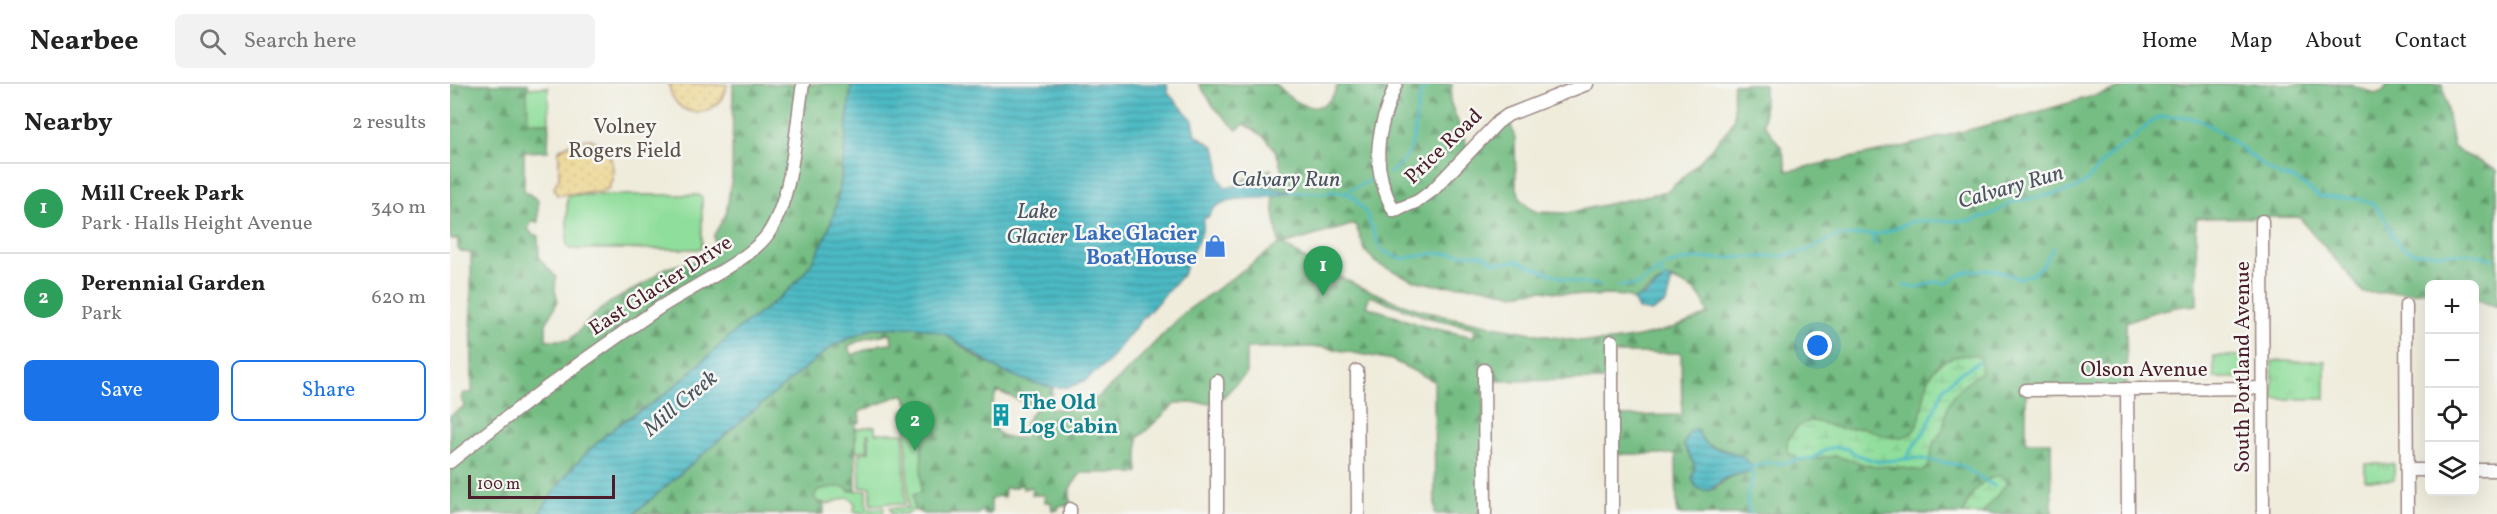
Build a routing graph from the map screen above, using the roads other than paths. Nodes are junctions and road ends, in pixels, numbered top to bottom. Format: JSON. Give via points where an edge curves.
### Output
{"nodes":[{"id":1,"x":803,"y":84,"type":"edge"},
{"id":2,"x":1396,"y":84,"type":"edge"},
{"id":3,"x":1587,"y":84,"type":"edge"},
{"id":4,"x":2262,"y":221,"type":"dead end"},
{"id":5,"x":2406,"y":305,"type":"dead end"},
{"id":6,"x":1611,"y":341,"type":"dead end"},
{"id":7,"x":1484,"y":370,"type":"dead end"},
{"id":8,"x":1358,"y":371,"type":"dead end"},
{"id":9,"x":1217,"y":381,"type":"dead end"},
{"id":10,"x":2262,"y":388,"type":"junction"},
{"id":11,"x":2127,"y":389,"type":"junction"},
{"id":12,"x":2026,"y":390,"type":"dead end"},
{"id":13,"x":450,"y":462,"type":"edge"},
{"id":14,"x":2407,"y":470,"type":"junction"},
{"id":15,"x":2425,"y":470,"type":"edge"},
{"id":16,"x":2479,"y":470,"type":"edge"},
{"id":17,"x":2497,"y":470,"type":"edge"},
{"id":18,"x":1217,"y":514,"type":"edge"},
{"id":19,"x":1358,"y":514,"type":"edge"},
{"id":20,"x":1485,"y":514,"type":"edge"},
{"id":21,"x":1612,"y":514,"type":"edge"},
{"id":22,"x":2128,"y":514,"type":"edge"},
{"id":23,"x":2263,"y":514,"type":"edge"},
{"id":24,"x":2407,"y":514,"type":"edge"}],
"edges":[{"from":1,"to":13,"type":"street","name":"East Glacier Drive","via":[[787,184],[767,235],[747,253],[616,337]]},
{"from":2,"to":3,"type":"street","name":"Price Road","via":[[1381,125],[1378,152],[1378,170],[1394,211],[1433,190],[1498,122]]},
{"from":4,"to":10,"type":"street","name":"South Portland Avenue"},
{"from":5,"to":14,"type":"street"},
{"from":6,"to":21,"type":"street"},
{"from":7,"to":20,"type":"street"},
{"from":8,"to":19,"type":"street"},
{"from":9,"to":18,"type":"street"},
{"from":10,"to":11,"type":"street","name":"Olson Avenue"},
{"from":10,"to":23,"type":"street","name":"South Portland Avenue"},
{"from":11,"to":12,"type":"street","name":"Olson Avenue"},
{"from":11,"to":22,"type":"street"},
{"from":14,"to":15,"type":"street"},
{"from":14,"to":24,"type":"street"},
{"from":16,"to":17,"type":"street"}]}
